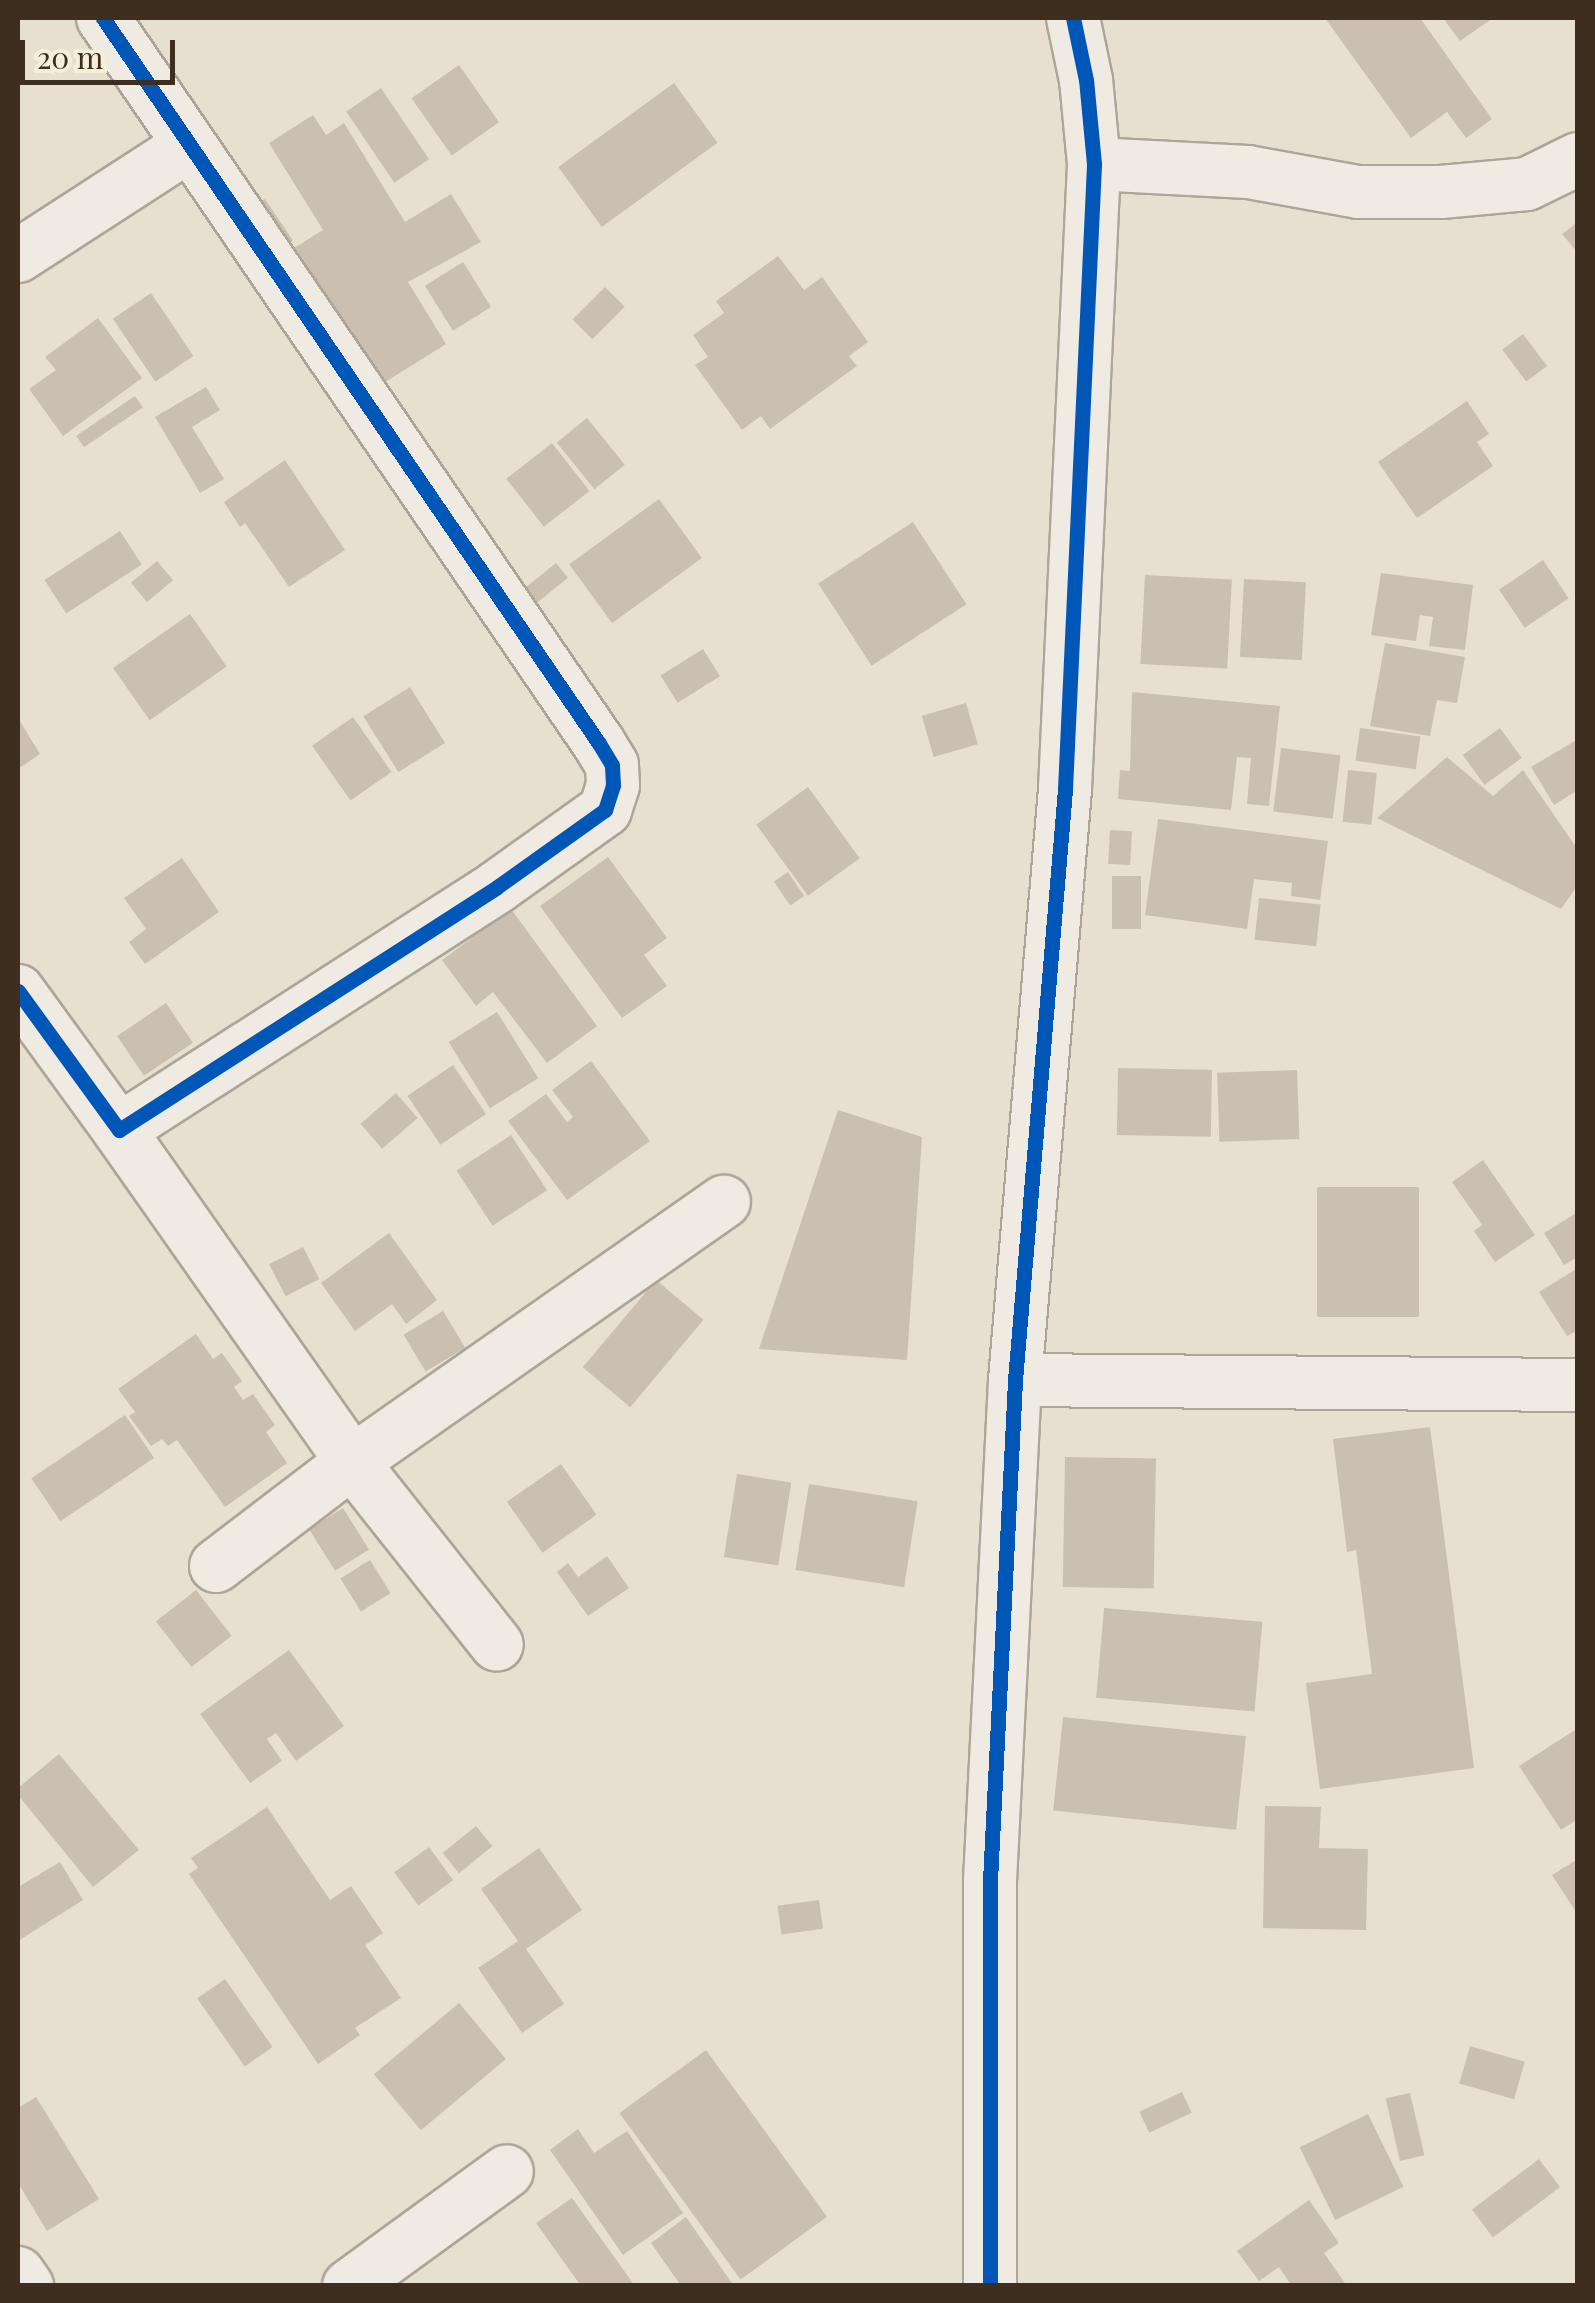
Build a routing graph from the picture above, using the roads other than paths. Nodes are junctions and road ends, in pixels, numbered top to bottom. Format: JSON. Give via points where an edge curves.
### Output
{"nodes":[{"id":1,"x":103,"y":18,"type":"edge"},
{"id":2,"x":1073,"y":18,"type":"edge"},
{"id":3,"x":188,"y":146,"type":"junction"},
{"id":4,"x":1578,"y":159,"type":"edge"},
{"id":5,"x":1094,"y":164,"type":"junction"},
{"id":6,"x":18,"y":256,"type":"edge"},
{"id":7,"x":18,"y":992,"type":"edge"},
{"id":8,"x":119,"y":1130,"type":"junction"},
{"id":9,"x":724,"y":1202,"type":"dead end"},
{"id":10,"x":1015,"y":1380,"type":"junction"},
{"id":11,"x":1578,"y":1385,"type":"edge"},
{"id":12,"x":352,"y":1462,"type":"junction"},
{"id":13,"x":216,"y":1566,"type":"dead end"},
{"id":14,"x":497,"y":1645,"type":"dead end"},
{"id":15,"x":507,"y":2171,"type":"dead end"},
{"id":16,"x":18,"y":2273,"type":"edge"},
{"id":17,"x":27,"y":2286,"type":"edge"},
{"id":18,"x":349,"y":2286,"type":"edge"},
{"id":19,"x":990,"y":2286,"type":"edge"}],
"edges":[{"from":1,"to":3,"type":"street"},
{"from":2,"to":5,"type":"street"},
{"from":3,"to":6,"type":"street"},
{"from":3,"to":8,"type":"street","via":[[598,742],[614,784],[605,810],[497,887]]},
{"from":4,"to":5,"type":"street","via":[[1527,184],[1442,192],[1358,192],[1248,172]]},
{"from":5,"to":10,"type":"street","via":[[1065,789]]},
{"from":7,"to":8,"type":"street"},
{"from":8,"to":12,"type":"street"},
{"from":9,"to":12,"type":"street"},
{"from":10,"to":11,"type":"street"},
{"from":10,"to":19,"type":"street","via":[[990,1881]]},
{"from":12,"to":13,"type":"street"},
{"from":12,"to":14,"type":"street"},
{"from":15,"to":18,"type":"street"},
{"from":16,"to":17,"type":"street"}]}
